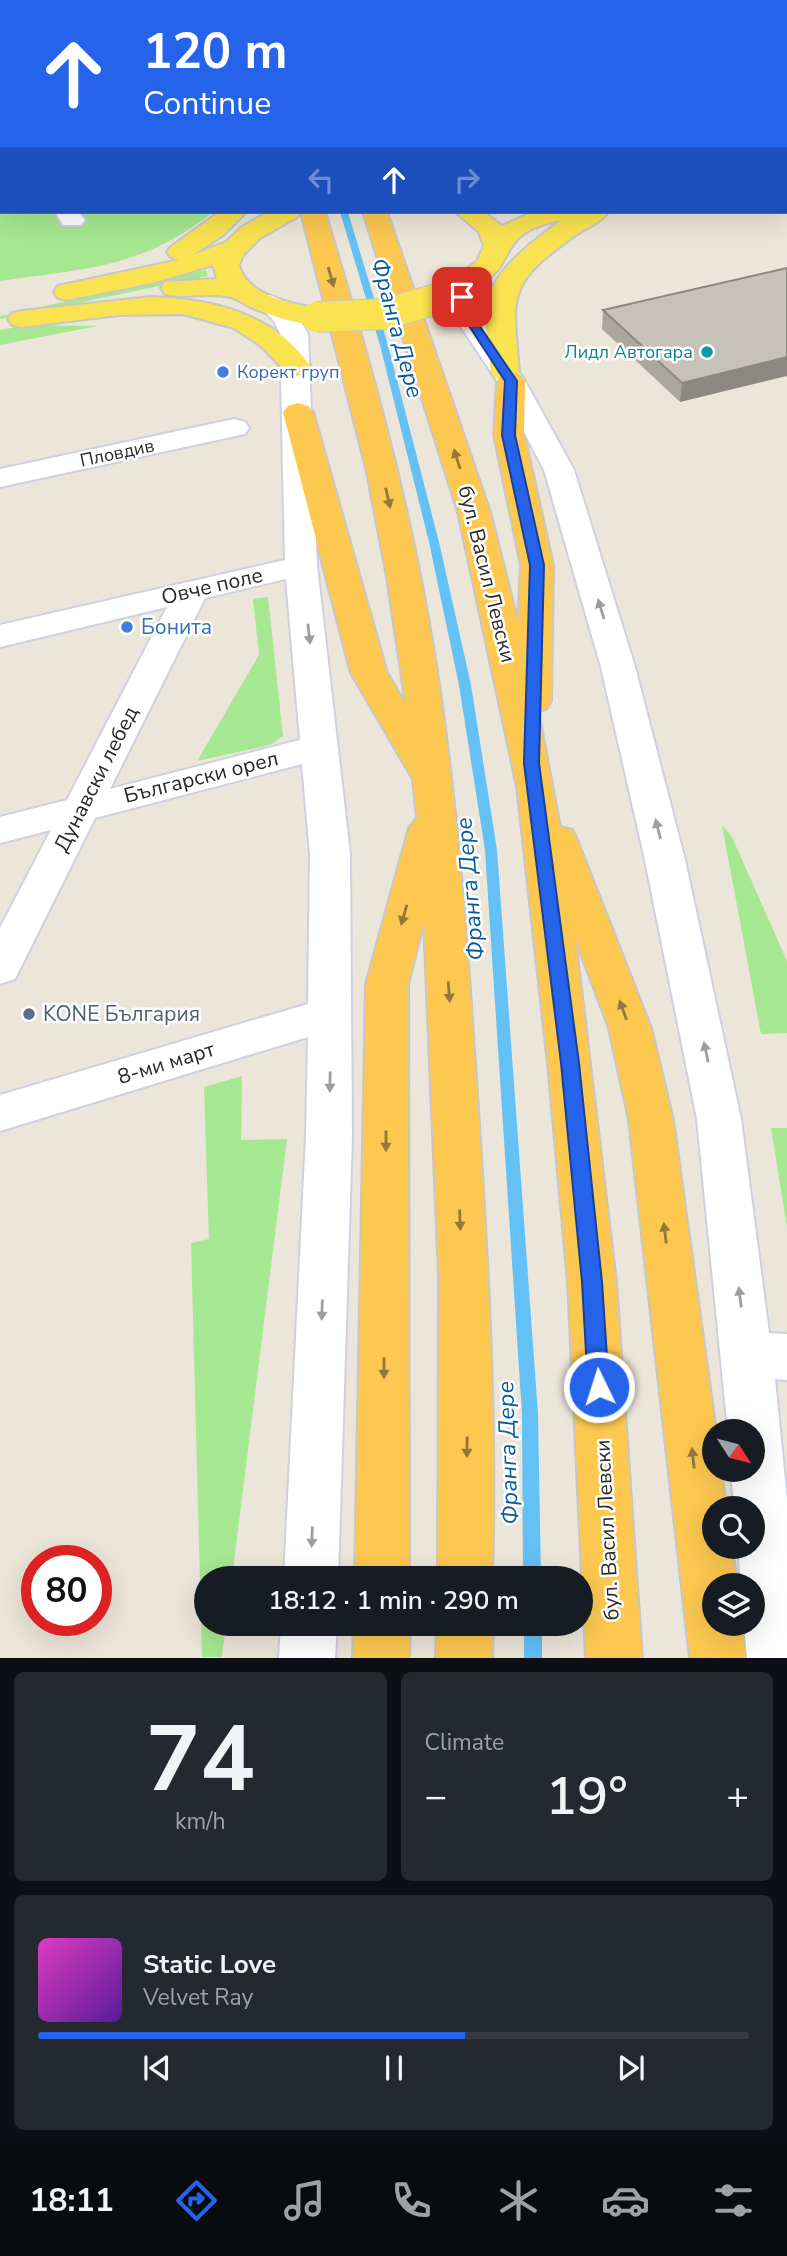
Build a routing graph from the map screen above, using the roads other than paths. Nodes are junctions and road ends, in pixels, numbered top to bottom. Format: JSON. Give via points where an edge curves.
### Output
{"nodes":[{"id":1,"x":231,"y":214,"type":"edge"},
{"id":2,"x":314,"y":214,"type":"edge"},
{"id":3,"x":376,"y":214,"type":"edge"},
{"id":4,"x":471,"y":214,"type":"edge"},
{"id":5,"x":558,"y":214,"type":"edge"},
{"id":6,"x":591,"y":214,"type":"edge"},
{"id":7,"x":275,"y":215,"type":"edge"},
{"id":8,"x":497,"y":246,"type":"junction"},
{"id":9,"x":233,"y":248,"type":"junction"},
{"id":10,"x":456,"y":289,"type":"junction"},
{"id":11,"x":242,"y":291,"type":"junction"},
{"id":12,"x":53,"y":295,"type":"junction"},
{"id":13,"x":269,"y":303,"type":"junction"},
{"id":14,"x":7,"y":315,"type":"edge"},
{"id":15,"x":297,"y":367,"type":"junction"},
{"id":16,"x":508,"y":377,"type":"junction"},
{"id":17,"x":298,"y":412,"type":"junction"},
{"id":18,"x":234,"y":428,"type":"dead end"},
{"id":19,"x":0,"y":478,"type":"edge"},
{"id":20,"x":301,"y":566,"type":"junction"},
{"id":21,"x":191,"y":591,"type":"junction"},
{"id":22,"x":0,"y":636,"type":"edge"},
{"id":23,"x":321,"y":747,"type":"junction"},
{"id":24,"x":534,"y":774,"type":"junction"},
{"id":25,"x":434,"y":792,"type":"junction"},
{"id":26,"x":82,"y":807,"type":"junction"},
{"id":27,"x":0,"y":831,"type":"edge"},
{"id":28,"x":0,"y":968,"type":"edge"},
{"id":29,"x":331,"y":1014,"type":"junction"},
{"id":30,"x":0,"y":1113,"type":"edge"},
{"id":31,"x":767,"y":1356,"type":"edge"},
{"id":32,"x":312,"y":1566,"type":"edge"},
{"id":33,"x":382,"y":1566,"type":"edge"},
{"id":34,"x":465,"y":1566,"type":"edge"},
{"id":35,"x":708,"y":1573,"type":"edge"},
{"id":36,"x":308,"y":1636,"type":"edge"},
{"id":37,"x":382,"y":1636,"type":"edge"},
{"id":38,"x":465,"y":1636,"type":"edge"},
{"id":39,"x":715,"y":1636,"type":"edge"},
{"id":40,"x":307,"y":1657,"type":"edge"},
{"id":41,"x":381,"y":1657,"type":"edge"},
{"id":42,"x":464,"y":1657,"type":"edge"},
{"id":43,"x":614,"y":1657,"type":"edge"},
{"id":44,"x":718,"y":1657,"type":"edge"},
{"id":45,"x":775,"y":1657,"type":"edge"}],
"edges":[{"from":1,"to":12,"type":"main road","via":[[187,249]]},
{"from":2,"to":25,"type":"highway","one_way":true,"via":[[363,387],[388,500],[413,628]]},
{"from":24,"to":3,"type":"highway","name":"бул. Васил Левски","one_way":true,"via":[[474,512]]},
{"from":4,"to":8,"type":"main road","via":[[491,228]]},
{"from":5,"to":8,"type":"main road","via":[[524,222],[507,232]]},
{"from":6,"to":16,"type":"main road","via":[[554,237],[502,294]]},
{"from":7,"to":9,"type":"main road"},
{"from":8,"to":10,"type":"main road","via":[[488,265]]},
{"from":9,"to":11,"type":"main road","via":[[227,266]]},
{"from":9,"to":12,"type":"main road","via":[[169,272]]},
{"from":10,"to":13,"type":"main road","bridge":true,"via":[[384,314],[317,317]]},
{"from":10,"to":16,"type":"street","via":[[463,309]]},
{"from":11,"to":13,"type":"main road"},
{"from":11,"to":14,"type":"main road","via":[[183,286]]},
{"from":12,"to":14,"type":"main road"},
{"from":13,"to":15,"type":"street","via":[[290,323]]},
{"from":14,"to":15,"type":"main road","via":[[167,304],[196,307],[261,333]]},
{"from":15,"to":17,"type":"street"},
{"from":16,"to":24,"type":"highway","via":[[509,435],[537,565]]},
{"from":31,"to":16,"type":"street","one_way":true,"via":[[666,860],[618,667],[559,470]]},
{"from":17,"to":20,"type":"street"},
{"from":17,"to":25,"type":"highway","via":[[369,673]]},
{"from":18,"to":19,"type":"street","name":"Пловдив"},
{"from":20,"to":21,"type":"street","name":"Овче поле"},
{"from":20,"to":23,"type":"street","one_way":true},
{"from":21,"to":22,"type":"street","name":"Овче поле"},
{"from":21,"to":26,"type":"street","name":"Дунавски лебед"},
{"from":23,"to":26,"type":"street","name":"Български орел"},
{"from":23,"to":29,"type":"street","via":[[330,854]]},
{"from":35,"to":24,"type":"highway","one_way":true,"via":[[651,1120],[630,1028]]},
{"from":24,"to":43,"type":"highway","name":"бул. Васил Левски","via":[[592,1282]]},
{"from":25,"to":33,"type":"highway","one_way":true,"via":[[387,984]]},
{"from":25,"to":34,"type":"highway","one_way":true,"via":[[453,1050],[466,1370]]},
{"from":26,"to":27,"type":"street","name":"Български орел"},
{"from":26,"to":28,"type":"street","name":"Дунавски лебед"},
{"from":29,"to":30,"type":"street","name":"8-ми март"},
{"from":29,"to":32,"type":"street","one_way":true},
{"from":31,"to":45,"type":"street"},
{"from":36,"to":40,"type":"street"},
{"from":37,"to":41,"type":"highway"},
{"from":38,"to":42,"type":"highway"},
{"from":39,"to":44,"type":"highway"}]}
